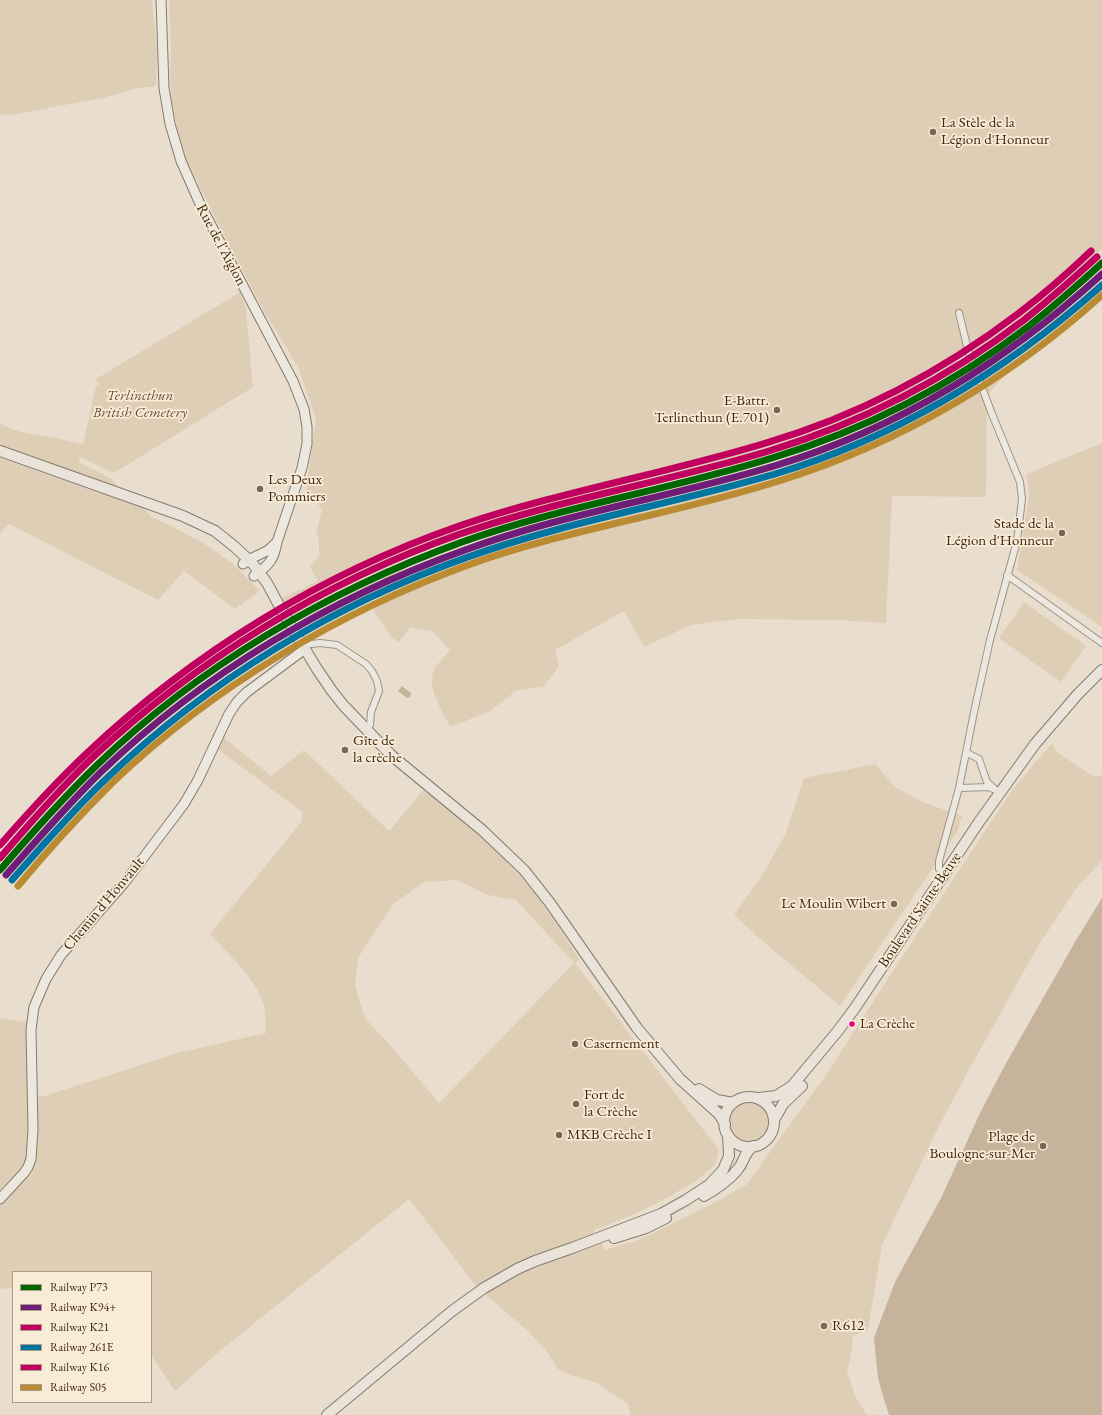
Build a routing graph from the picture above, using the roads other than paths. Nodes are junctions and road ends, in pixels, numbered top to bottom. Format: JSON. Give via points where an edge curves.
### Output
{"nodes":[{"id":1,"x":161,"y":0,"type":"edge"},
{"id":2,"x":959,"y":313,"type":"dead end"},
{"id":3,"x":0,"y":451,"type":"edge"},
{"id":4,"x":277,"y":542,"type":"junction"},
{"id":5,"x":246,"y":562,"type":"junction"},
{"id":6,"x":257,"y":574,"type":"junction"},
{"id":7,"x":1008,"y":574,"type":"junction"},
{"id":8,"x":1102,"y":642,"type":"edge"},
{"id":9,"x":304,"y":647,"type":"junction"},
{"id":10,"x":1102,"y":670,"type":"edge"},
{"id":11,"x":1102,"y":680,"type":"edge"},
{"id":12,"x":367,"y":731,"type":"junction"},
{"id":13,"x":967,"y":754,"type":"junction"},
{"id":14,"x":1015,"y":772,"type":"junction"},
{"id":15,"x":960,"y":788,"type":"junction"},
{"id":16,"x":996,"y":791,"type":"junction"},
{"id":17,"x":944,"y":874,"type":"junction"},
{"id":18,"x":652,"y":1046,"type":"junction"},
{"id":19,"x":824,"y":1047,"type":"junction"},
{"id":20,"x":758,"y":1098,"type":"junction"},
{"id":21,"x":733,"y":1103,"type":"junction"},
{"id":22,"x":774,"y":1120,"type":"junction"},
{"id":23,"x":725,"y":1124,"type":"junction"},
{"id":24,"x":728,"y":1135,"type":"junction"},
{"id":25,"x":753,"y":1146,"type":"junction"},
{"id":26,"x":0,"y":1199,"type":"edge"},
{"id":27,"x":572,"y":1248,"type":"junction"},
{"id":28,"x":327,"y":1415,"type":"edge"}],
"edges":[{"from":1,"to":4,"type":"street","name":"Rue de l'Aiglon","via":[[167,112],[183,168],[301,398],[306,418],[308,438],[305,458]]},
{"from":2,"to":7,"type":"street","via":[[968,350],[1022,487],[1021,519]]},
{"from":3,"to":5,"type":"main road","via":[[159,507],[198,527]]},
{"from":4,"to":5,"type":"street","via":[[267,551]]},
{"from":4,"to":6,"type":"street","name":"Rue de l'Aiglon","via":[[267,567]]},
{"from":5,"to":6,"type":"main road"},
{"from":6,"to":9,"type":"main road","via":[[270,587]]},
{"from":7,"to":8,"type":"street"},
{"from":7,"to":13,"type":"street","via":[[982,674]]},
{"from":9,"to":12,"type":"main road","via":[[336,696]]},
{"from":9,"to":12,"type":"street","via":[[320,643],[337,645],[366,664],[372,671],[379,691]]},
{"from":9,"to":26,"type":"street","name":"Chemin d'Honvault","via":[[237,702],[184,804],[125,882],[64,951],[46,979],[34,1007],[31,1030],[31,1159],[24,1173]]},
{"from":10,"to":14,"type":"main road","name":"Boulevard Sainte-Beuve","via":[[1043,734]]},
{"from":11,"to":14,"type":"main road","name":"Boulevard Sainte-Beuve"},
{"from":12,"to":18,"type":"main road","via":[[395,758],[501,847],[535,884]]},
{"from":13,"to":15,"type":"street"},
{"from":13,"to":16,"type":"street","via":[[980,759],[986,780]]},
{"from":14,"to":16,"type":"main road","name":"Boulevard Sainte-Beuve"},
{"from":15,"to":16,"type":"street","via":[[989,787]]},
{"from":15,"to":17,"type":"street","via":[[939,861],[939,870]]},
{"from":16,"to":17,"type":"main road","name":"Boulevard Sainte-Beuve"},
{"from":17,"to":19,"type":"main road","name":"Boulevard Sainte-Beuve","via":[[855,1008]]},
{"from":18,"to":21,"type":"main road","via":[[703,1093],[717,1100]]},
{"from":18,"to":23,"type":"main road","via":[[684,1082],[719,1114]]},
{"from":19,"to":20,"type":"main road","via":[[789,1089],[773,1097]]},
{"from":19,"to":22,"type":"main road","via":[[807,1078],[783,1104]]},
{"from":20,"to":21,"type":"main road","via":[[745,1097]]},
{"from":20,"to":22,"type":"main road","via":[[770,1108]]},
{"from":21,"to":23,"type":"main road","via":[[726,1113]]},
{"from":22,"to":25,"type":"main road","via":[[769,1137],[761,1144]]},
{"from":23,"to":24,"type":"main road"},
{"from":24,"to":25,"type":"main road","via":[[739,1144]]},
{"from":24,"to":27,"type":"main road","via":[[730,1153],[727,1163],[719,1176],[709,1185],[661,1214]]},
{"from":25,"to":27,"type":"main road","via":[[746,1152],[741,1166],[731,1177],[678,1212],[641,1230]]},
{"from":27,"to":28,"type":"main road","via":[[517,1269],[477,1292]]}]}
